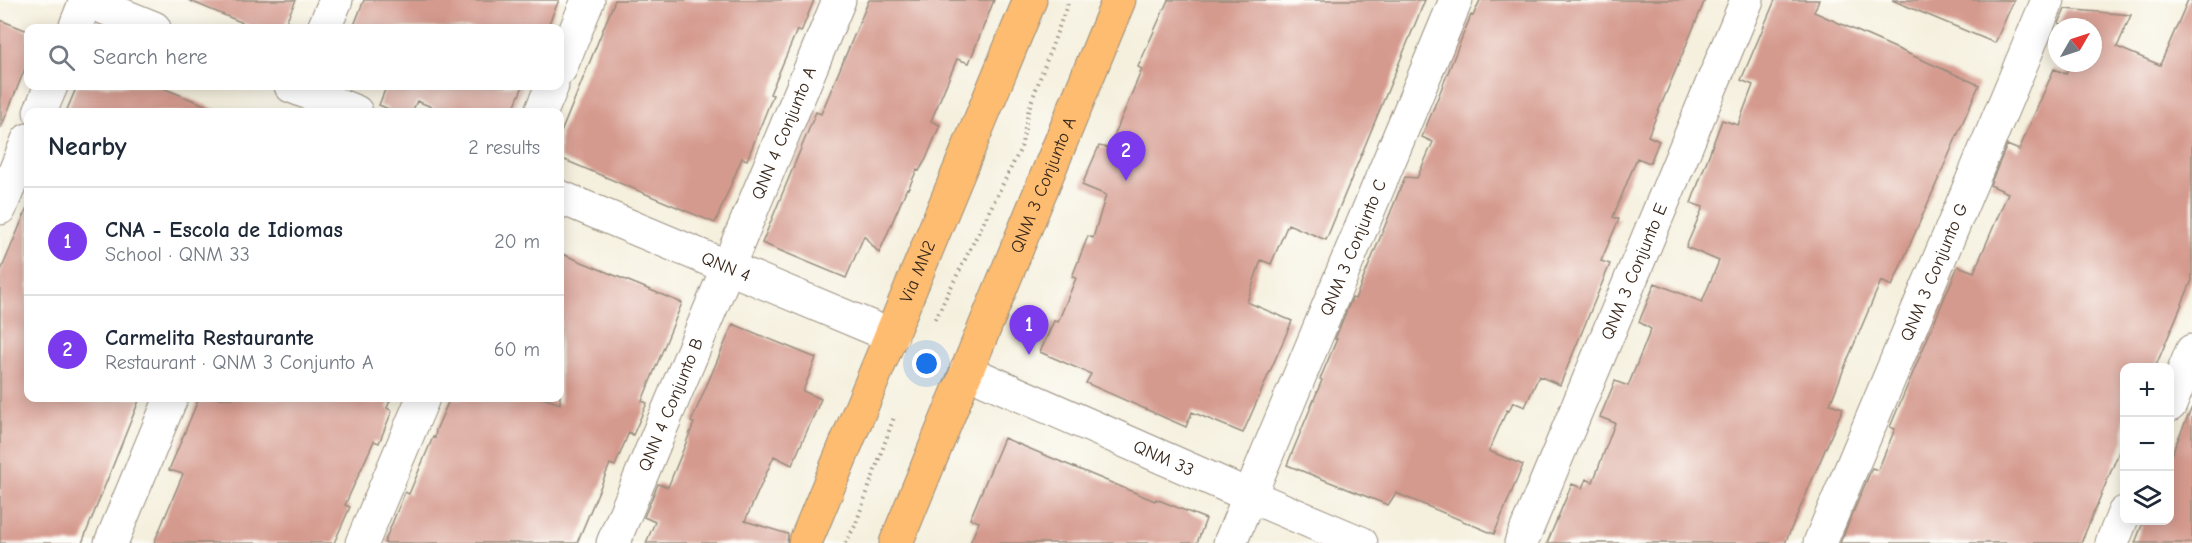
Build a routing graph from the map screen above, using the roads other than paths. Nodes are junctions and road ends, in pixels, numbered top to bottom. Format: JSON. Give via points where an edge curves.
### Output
{"nodes":[{"id":1,"x":86,"y":0,"type":"edge"},
{"id":2,"x":336,"y":0,"type":"edge"},
{"id":3,"x":588,"y":0,"type":"edge"},
{"id":4,"x":839,"y":0,"type":"edge"},
{"id":5,"x":1030,"y":0,"type":"edge"},
{"id":6,"x":1119,"y":0,"type":"edge"},
{"id":7,"x":1456,"y":0,"type":"edge"},
{"id":8,"x":1747,"y":0,"type":"edge"},
{"id":9,"x":2048,"y":0,"type":"edge"},
{"id":10,"x":77,"y":24,"type":"edge"},
{"id":11,"x":144,"y":24,"type":"edge"},
{"id":12,"x":326,"y":24,"type":"edge"},
{"id":13,"x":564,"y":59,"type":"edge"},
{"id":14,"x":49,"y":90,"type":"edge"},
{"id":15,"x":550,"y":90,"type":"edge"},
{"id":16,"x":295,"y":93,"type":"edge"},
{"id":17,"x":42,"y":108,"type":"edge"},
{"id":18,"x":343,"y":108,"type":"edge"},
{"id":19,"x":543,"y":108,"type":"edge"},
{"id":20,"x":24,"y":150,"type":"edge"},
{"id":21,"x":564,"y":199,"type":"edge"},
{"id":22,"x":0,"y":208,"type":"edge"},
{"id":23,"x":728,"y":267,"type":"junction"},
{"id":24,"x":892,"y":336,"type":"junction"},
{"id":25,"x":2192,"y":351,"type":"edge"},
{"id":26,"x":966,"y":371,"type":"junction"},
{"id":27,"x":2174,"y":393,"type":"edge"},
{"id":28,"x":169,"y":402,"type":"edge"},
{"id":29,"x":421,"y":402,"type":"edge"},
{"id":30,"x":1250,"y":496,"type":"junction"},
{"id":31,"x":2120,"y":523,"type":"edge"},
{"id":32,"x":111,"y":543,"type":"edge"},
{"id":33,"x":362,"y":543,"type":"edge"},
{"id":34,"x":613,"y":543,"type":"edge"},
{"id":35,"x":805,"y":543,"type":"edge"},
{"id":36,"x":896,"y":543,"type":"edge"},
{"id":37,"x":1230,"y":543,"type":"edge"},
{"id":38,"x":1361,"y":543,"type":"edge"},
{"id":39,"x":1521,"y":543,"type":"edge"},
{"id":40,"x":1820,"y":543,"type":"edge"},
{"id":41,"x":2112,"y":543,"type":"edge"}],
"edges":[{"from":1,"to":10,"type":"street"},
{"from":1,"to":11,"type":"street"},
{"from":2,"to":12,"type":"street"},
{"from":3,"to":13,"type":"street"},
{"from":4,"to":23,"type":"street","name":"QNN 4 Conjunto A"},
{"from":5,"to":24,"type":"main road","name":"Via MN2"},
{"from":6,"to":26,"type":"main road","name":"QNM 3 Conjunto A"},
{"from":7,"to":30,"type":"street","name":"QNM 3 Conjunto C"},
{"from":8,"to":39,"type":"street","name":"QNM 3 Conjunto E"},
{"from":9,"to":40,"type":"street","name":"QNM 3 Conjunto G"},
{"from":14,"to":17,"type":"street"},
{"from":15,"to":19,"type":"street"},
{"from":16,"to":18,"type":"street"},
{"from":20,"to":22,"type":"street"},
{"from":21,"to":23,"type":"street","name":"QNN 4"},
{"from":23,"to":24,"type":"street","name":"QNN 4"},
{"from":23,"to":34,"type":"street","name":"QNN 4 Conjunto B"},
{"from":24,"to":35,"type":"main road","name":"Via MN2"},
{"from":25,"to":27,"type":"street"},
{"from":26,"to":30,"type":"street","name":"QNM 33"},
{"from":26,"to":36,"type":"main road","name":"QNM 3 Conjunto A"},
{"from":28,"to":32,"type":"street"},
{"from":29,"to":33,"type":"street"},
{"from":30,"to":37,"type":"street","name":"QNM 3 Conjunto C"},
{"from":30,"to":38,"type":"street","name":"QNM 33"},
{"from":31,"to":41,"type":"street"}]}
